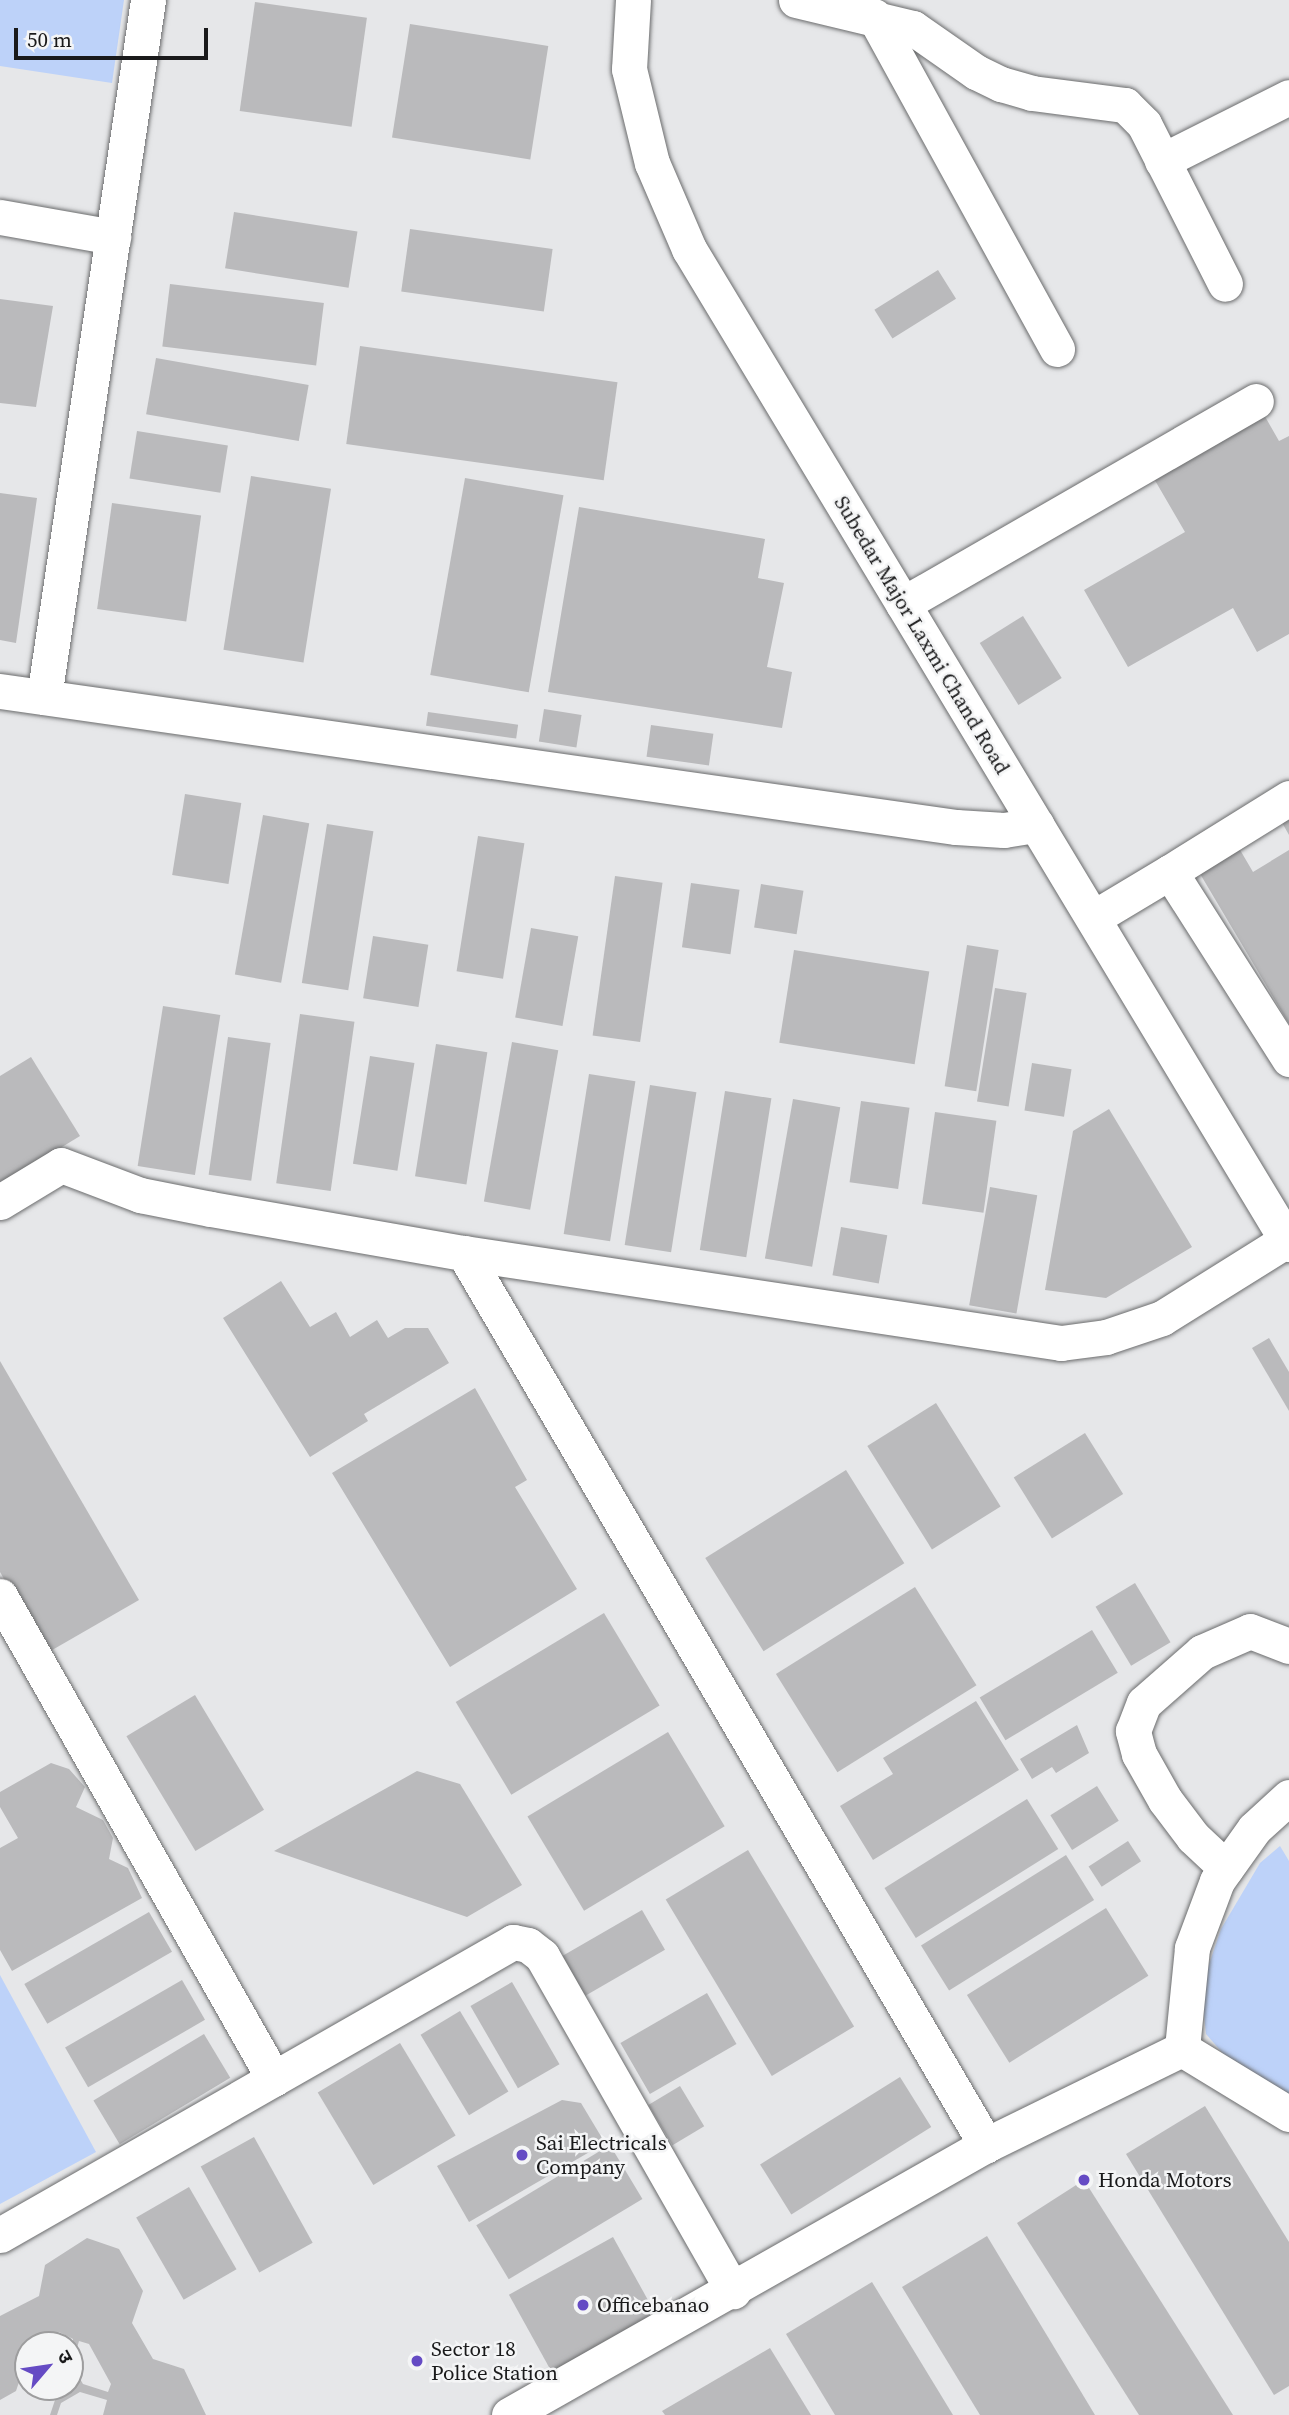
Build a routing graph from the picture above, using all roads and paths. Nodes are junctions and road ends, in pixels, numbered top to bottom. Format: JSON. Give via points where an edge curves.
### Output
{"nodes":[{"id":1,"x":148,"y":0,"type":"edge"},
{"id":2,"x":633,"y":0,"type":"edge"},
{"id":3,"x":796,"y":0,"type":"edge"},
{"id":4,"x":874,"y":16,"type":"junction"},
{"id":5,"x":1289,"y":97,"type":"edge"},
{"id":6,"x":1162,"y":161,"type":"junction"},
{"id":7,"x":0,"y":217,"type":"edge"},
{"id":8,"x":113,"y":237,"type":"junction"},
{"id":9,"x":1225,"y":284,"type":"dead end"},
{"id":10,"x":1057,"y":349,"type":"dead end"},
{"id":11,"x":1256,"y":401,"type":"dead end"},
{"id":12,"x":903,"y":604,"type":"junction"},
{"id":13,"x":0,"y":691,"type":"edge"},
{"id":14,"x":44,"y":698,"type":"junction"},
{"id":15,"x":1289,"y":798,"type":"edge"},
{"id":16,"x":1037,"y":825,"type":"junction"},
{"id":17,"x":1170,"y":872,"type":"junction"},
{"id":18,"x":1093,"y":918,"type":"junction"},
{"id":19,"x":1289,"y":1059,"type":"edge"},
{"id":20,"x":0,"y":1202,"type":"edge"},
{"id":21,"x":1288,"y":1242,"type":"edge"},
{"id":22,"x":464,"y":1253,"type":"junction"},
{"id":23,"x":0,"y":1596,"type":"edge"},
{"id":24,"x":1289,"y":1646,"type":"edge"},
{"id":25,"x":1284,"y":1814,"type":"edge"},
{"id":26,"x":1226,"y":1868,"type":"junction"},
{"id":27,"x":1182,"y":2049,"type":"junction"},
{"id":28,"x":274,"y":2079,"type":"junction"},
{"id":29,"x":1285,"y":2118,"type":"edge"},
{"id":30,"x":986,"y":2145,"type":"junction"},
{"id":31,"x":0,"y":2235,"type":"edge"},
{"id":32,"x":733,"y":2291,"type":"junction"},
{"id":33,"x":509,"y":2415,"type":"edge"}],
"edges":[{"from":1,"to":8,"type":"street"},
{"from":2,"to":12,"type":"street","name":"Subedar Major Laxmi Chand Road","via":[[629,69],[652,163],[689,249]]},
{"from":3,"to":4,"type":"street"},
{"from":4,"to":6,"type":"street","via":[[913,28],[976,72],[1002,84],[1032,93],[1125,105],[1144,124]]},
{"from":4,"to":10,"type":"street"},
{"from":5,"to":6,"type":"street"},
{"from":6,"to":9,"type":"street"},
{"from":7,"to":8,"type":"street"},
{"from":8,"to":14,"type":"street"},
{"from":11,"to":12,"type":"street"},
{"from":12,"to":16,"type":"street","name":"Subedar Major Laxmi Chand Road"},
{"from":13,"to":14,"type":"street"},
{"from":14,"to":16,"type":"street","via":[[956,827],[1004,830]]},
{"from":15,"to":17,"type":"street"},
{"from":16,"to":18,"type":"street","name":"Subedar Major Laxmi Chand Road"},
{"from":17,"to":18,"type":"street"},
{"from":17,"to":19,"type":"street"},
{"from":18,"to":21,"type":"street","name":"Subedar Major Laxmi Chand Road"},
{"from":20,"to":22,"type":"street","via":[[61,1165],[140,1195]]},
{"from":21,"to":22,"type":"street","via":[[1162,1318],[1106,1337],[1061,1343]]},
{"from":22,"to":30,"type":"street"},
{"from":23,"to":28,"type":"street"},
{"from":24,"to":26,"type":"street","via":[[1251,1631],[1202,1652],[1144,1703],[1133,1731],[1139,1754],[1165,1800],[1193,1837]]},
{"from":25,"to":26,"type":"street","via":[[1254,1829]]},
{"from":26,"to":27,"type":"street","via":[[1192,1948]]},
{"from":27,"to":29,"type":"street"},
{"from":27,"to":30,"type":"street"},
{"from":28,"to":31,"type":"street"},
{"from":28,"to":32,"type":"street","via":[[493,1950],[513,1941],[528,1945],[542,1956]]},
{"from":30,"to":32,"type":"street"},
{"from":32,"to":33,"type":"street"}]}
